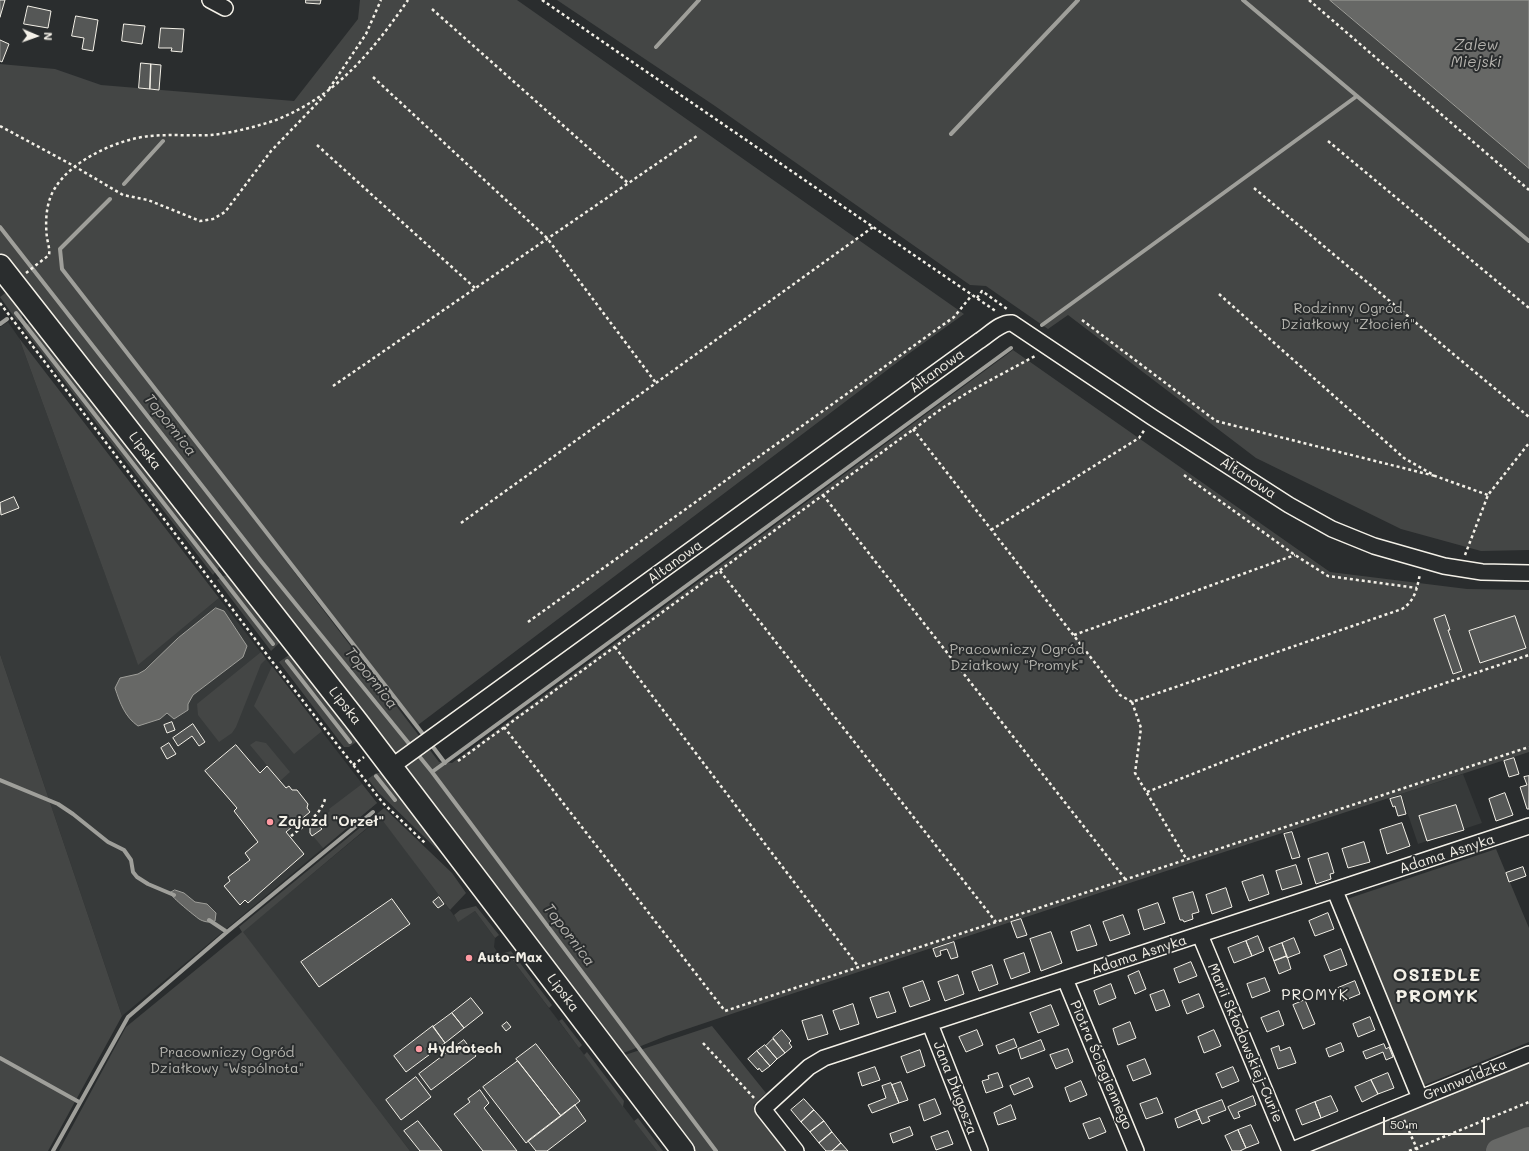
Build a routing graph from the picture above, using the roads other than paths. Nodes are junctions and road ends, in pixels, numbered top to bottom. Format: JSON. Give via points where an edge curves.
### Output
{"nodes":[{"id":1,"x":210,"y":0,"type":"edge"},
{"id":2,"x":225,"y":8,"type":"dead end"},
{"id":3,"x":0,"y":266,"type":"edge"},
{"id":4,"x":1529,"y":573,"type":"edge"},
{"id":5,"x":397,"y":763,"type":"junction"},
{"id":6,"x":1529,"y":826,"type":"edge"},
{"id":7,"x":1335,"y":891,"type":"junction"},
{"id":8,"x":1200,"y":935,"type":"junction"},
{"id":9,"x":1065,"y":979,"type":"junction"},
{"id":10,"x":930,"y":1024,"type":"junction"},
{"id":11,"x":1529,"y":1054,"type":"edge"},
{"id":12,"x":1420,"y":1098,"type":"junction"},
{"id":13,"x":682,"y":1151,"type":"edge"},
{"id":14,"x":796,"y":1151,"type":"edge"},
{"id":15,"x":980,"y":1151,"type":"edge"},
{"id":16,"x":1136,"y":1151,"type":"edge"},
{"id":17,"x":1290,"y":1151,"type":"edge"}],
"edges":[{"from":1,"to":2,"type":"street"},
{"from":3,"to":5,"type":"main road","name":"Lipska"},
{"from":4,"to":5,"type":"street","name":"Altanowa","via":[[1462,570],[1374,546],[1332,528],[1290,505],[1152,417],[1048,348],[1012,318]]},
{"from":5,"to":13,"type":"main road","name":"Lipska"},
{"from":6,"to":7,"type":"street","name":"Adama Asnyka"},
{"from":7,"to":8,"type":"street","name":"Adama Asnyka"},
{"from":7,"to":12,"type":"street"},
{"from":8,"to":9,"type":"street","name":"Adama Asnyka"},
{"from":8,"to":17,"type":"street","name":"Marii Skłodowskiej-Curie"},
{"from":9,"to":10,"type":"street","name":"Adama Asnyka"},
{"from":9,"to":16,"type":"street","name":"Piotra Ściegiennego"},
{"from":10,"to":14,"type":"street","name":"Adama Asnyka","via":[[820,1060],[763,1109]]},
{"from":10,"to":15,"type":"street","name":"Jana Długosza"},
{"from":11,"to":12,"type":"street","name":"Grunwaldzka"},
{"from":12,"to":17,"type":"street","name":"Grunwaldzka"}]}
